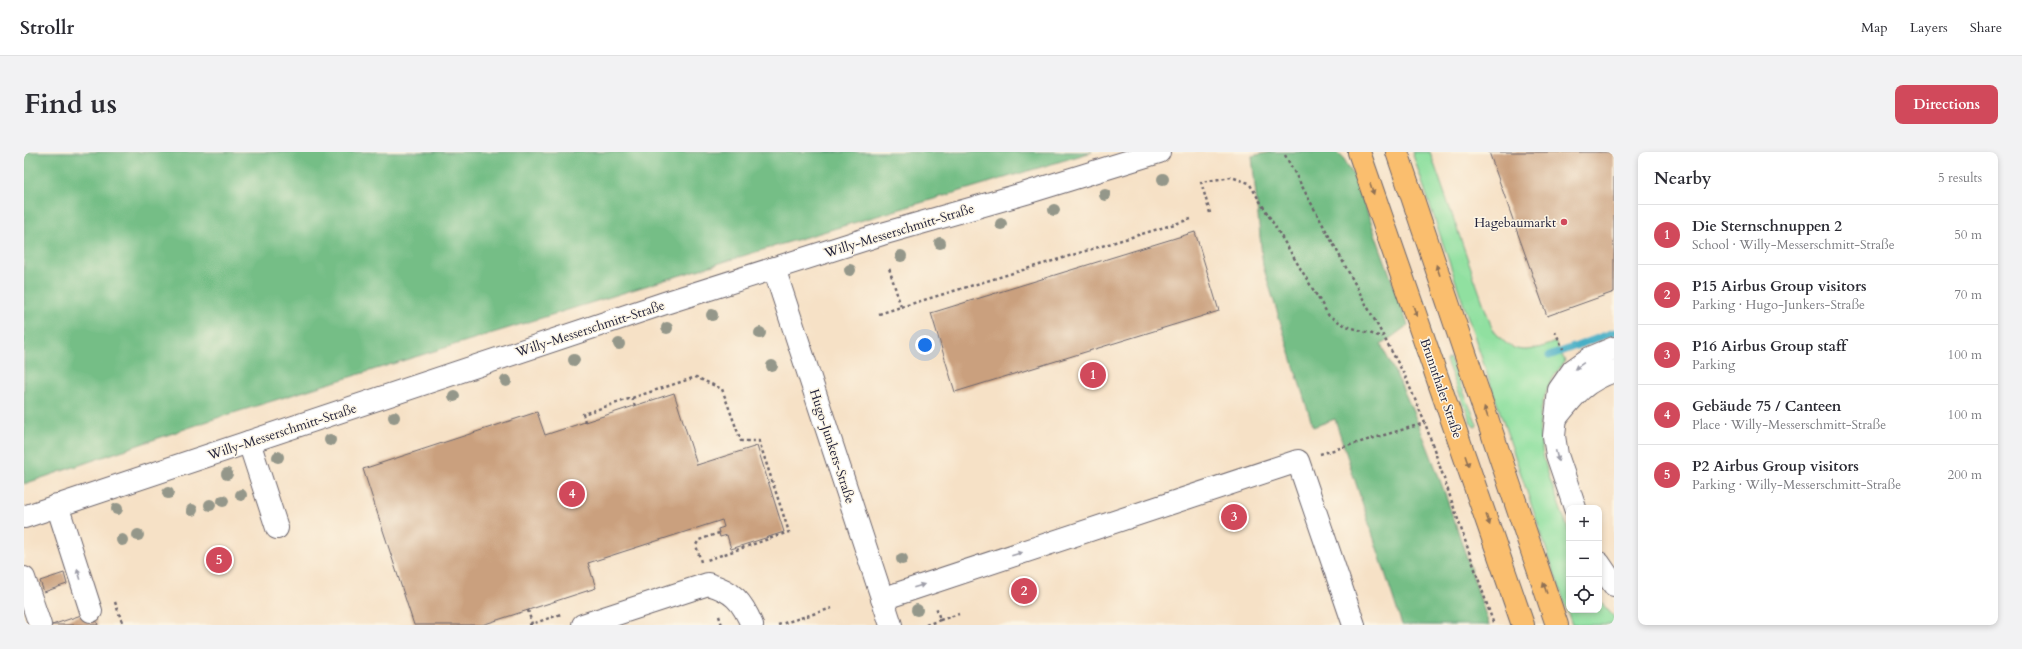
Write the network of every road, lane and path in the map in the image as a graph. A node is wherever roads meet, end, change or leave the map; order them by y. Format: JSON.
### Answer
{"nodes":[{"id":1,"x":1159,"y":152,"type":"edge"},
{"id":2,"x":1359,"y":152,"type":"edge"},
{"id":3,"x":1397,"y":152,"type":"edge"},
{"id":4,"x":1285,"y":154,"type":"dead end"},
{"id":5,"x":1210,"y":213,"type":"dead end"},
{"id":6,"x":1191,"y":219,"type":"dead end"},
{"id":7,"x":774,"y":268,"type":"junction"},
{"id":8,"x":889,"y":268,"type":"dead end"},
{"id":9,"x":901,"y":307,"type":"junction"},
{"id":10,"x":879,"y":314,"type":"dead end"},
{"id":11,"x":1555,"y":331,"type":"dead end"},
{"id":12,"x":1382,"y":337,"type":"junction"},
{"id":13,"x":1559,"y":341,"type":"dead end"},
{"id":14,"x":1614,"y":348,"type":"edge"},
{"id":15,"x":1614,"y":371,"type":"edge"},
{"id":16,"x":632,"y":398,"type":"junction"},
{"id":17,"x":635,"y":406,"type":"dead end"},
{"id":18,"x":1556,"y":418,"type":"junction"},
{"id":19,"x":585,"y":422,"type":"dead end"},
{"id":20,"x":1425,"y":423,"type":"junction"},
{"id":21,"x":249,"y":442,"type":"junction"},
{"id":22,"x":1298,"y":461,"type":"junction"},
{"id":23,"x":57,"y":505,"type":"junction"},
{"id":24,"x":1574,"y":505,"type":"edge"},
{"id":25,"x":24,"y":517,"type":"edge"},
{"id":26,"x":277,"y":528,"type":"dead end"},
{"id":27,"x":701,"y":562,"type":"dead end"},
{"id":28,"x":1602,"y":567,"type":"edge"},
{"id":29,"x":24,"y":578,"type":"edge"},
{"id":30,"x":1614,"y":584,"type":"edge"},
{"id":31,"x":882,"y":599,"type":"junction"},
{"id":32,"x":832,"y":608,"type":"dead end"},
{"id":33,"x":528,"y":610,"type":"dead end"},
{"id":34,"x":91,"y":611,"type":"dead end"},
{"id":35,"x":960,"y":614,"type":"dead end"},
{"id":36,"x":940,"y":620,"type":"dead end"},
{"id":37,"x":532,"y":624,"type":"edge"},
{"id":38,"x":40,"y":625,"type":"edge"},
{"id":39,"x":584,"y":625,"type":"edge"},
{"id":40,"x":752,"y":625,"type":"edge"},
{"id":41,"x":778,"y":625,"type":"edge"},
{"id":42,"x":891,"y":625,"type":"edge"},
{"id":43,"x":1354,"y":625,"type":"edge"},
{"id":44,"x":1494,"y":625,"type":"edge"},
{"id":45,"x":1523,"y":625,"type":"edge"},
{"id":46,"x":1558,"y":625,"type":"edge"}],
"edges":[{"from":1,"to":7,"type":"street","name":"Willy-Messerschmitt-Straße"},
{"from":2,"to":45,"type":"main road","name":"Brunnthaler Straße","one_way":true},
{"from":46,"to":3,"type":"main road","one_way":true},
{"from":4,"to":12,"type":"path"},
{"from":5,"to":12,"type":"path"},
{"from":6,"to":9,"type":"path"},
{"from":7,"to":21,"type":"street","name":"Willy-Messerschmitt-Straße"},
{"from":7,"to":31,"type":"street","name":"Hugo-Junkers-Straße"},
{"from":8,"to":9,"type":"path"},
{"from":9,"to":10,"type":"path"},
{"from":11,"to":13,"type":"path"},
{"from":12,"to":20,"type":"path"},
{"from":14,"to":18,"type":"street","one_way":true},
{"from":15,"to":18,"type":"street"},
{"from":16,"to":17,"type":"path"},
{"from":16,"to":19,"type":"path"},
{"from":16,"to":27,"type":"path"},
{"from":18,"to":24,"type":"street","one_way":true},
{"from":20,"to":22,"type":"path"},
{"from":20,"to":44,"type":"path"},
{"from":21,"to":23,"type":"street","name":"Willy-Messerschmitt-Straße"},
{"from":21,"to":26,"type":"street"},
{"from":31,"to":22,"type":"street","one_way":true},
{"from":22,"to":43,"type":"street"},
{"from":23,"to":25,"type":"street","name":"Willy-Messerschmitt-Straße"},
{"from":34,"to":23,"type":"street","one_way":true},
{"from":28,"to":30,"type":"street"},
{"from":29,"to":38,"type":"street"},
{"from":31,"to":42,"type":"street","name":"Hugo-Junkers-Straße"},
{"from":32,"to":41,"type":"path"},
{"from":33,"to":37,"type":"path"},
{"from":35,"to":36,"type":"path"},
{"from":39,"to":40,"type":"street"}]}
